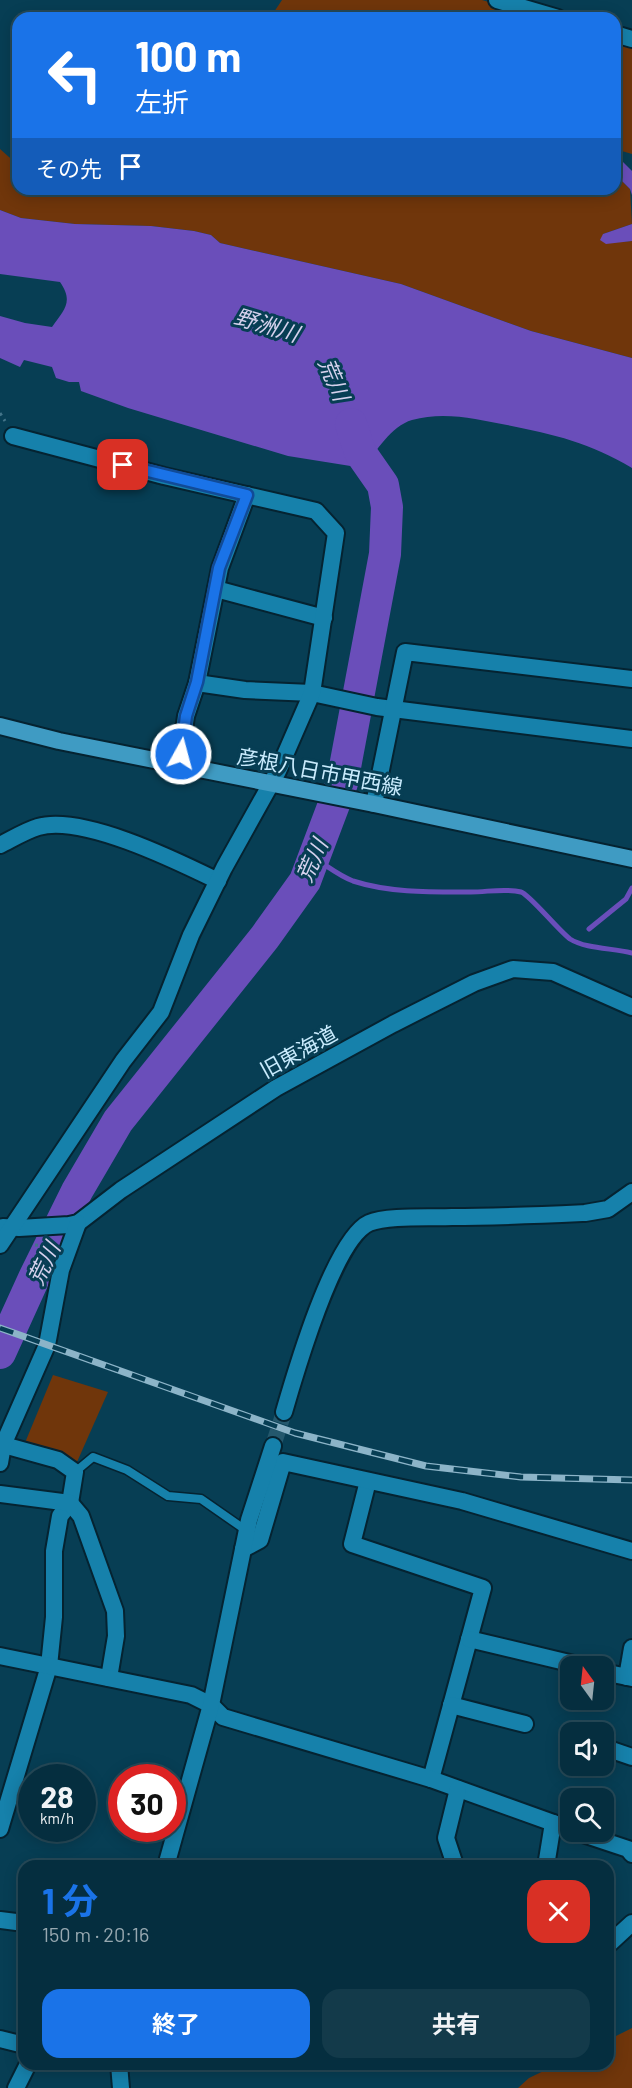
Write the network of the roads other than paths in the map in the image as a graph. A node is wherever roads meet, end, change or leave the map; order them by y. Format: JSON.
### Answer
{"nodes":[{"id":1,"x":497,"y":0,"type":"edge"},
{"id":2,"x":538,"y":12,"type":"edge"},
{"id":3,"x":13,"y":436,"type":"dead end"},
{"id":4,"x":247,"y":495,"type":"junction"},
{"id":5,"x":216,"y":589,"type":"junction"},
{"id":6,"x":324,"y":618,"type":"junction"},
{"id":7,"x":632,"y":679,"type":"edge"},
{"id":8,"x":197,"y":682,"type":"junction"},
{"id":9,"x":315,"y":694,"type":"junction"},
{"id":10,"x":395,"y":708,"type":"junction"},
{"id":11,"x":0,"y":726,"type":"edge"},
{"id":12,"x":632,"y":739,"type":"edge"},
{"id":13,"x":179,"y":766,"type":"junction"},
{"id":14,"x":271,"y":784,"type":"junction"},
{"id":15,"x":374,"y":804,"type":"junction"},
{"id":16,"x":0,"y":845,"type":"edge"},
{"id":17,"x":632,"y":859,"type":"edge"},
{"id":18,"x":218,"y":881,"type":"junction"},
{"id":19,"x":632,"y":1007,"type":"edge"},
{"id":20,"x":632,"y":1192,"type":"edge"},
{"id":21,"x":78,"y":1223,"type":"junction"},
{"id":22,"x":10,"y":1228,"type":"edge"},
{"id":23,"x":0,"y":1245,"type":"edge"},
{"id":24,"x":284,"y":1413,"type":"tunnel mouth"},
{"id":25,"x":2,"y":1445,"type":"edge"},
{"id":26,"x":273,"y":1446,"type":"tunnel mouth"},
{"id":27,"x":0,"y":1464,"type":"edge"},
{"id":28,"x":75,"y":1472,"type":"junction"},
{"id":29,"x":368,"y":1481,"type":"junction"},
{"id":30,"x":0,"y":1494,"type":"edge"},
{"id":31,"x":70,"y":1503,"type":"junction"},
{"id":32,"x":247,"y":1531,"type":"junction"},
{"id":33,"x":243,"y":1549,"type":"junction"},
{"id":34,"x":632,"y":1551,"type":"edge"},
{"id":35,"x":469,"y":1639,"type":"junction"},
{"id":36,"x":632,"y":1648,"type":"edge"},
{"id":37,"x":0,"y":1656,"type":"edge"},
{"id":38,"x":560,"y":1661,"type":"edge"},
{"id":39,"x":48,"y":1666,"type":"junction"},
{"id":40,"x":614,"y":1674,"type":"edge"},
{"id":41,"x":109,"y":1678,"type":"junction"},
{"id":42,"x":630,"y":1678,"type":"edge"},
{"id":43,"x":211,"y":1705,"type":"junction"},
{"id":44,"x":451,"y":1705,"type":"junction"},
{"id":45,"x":525,"y":1724,"type":"dead end"},
{"id":46,"x":614,"y":1751,"type":"edge"},
{"id":47,"x":632,"y":1757,"type":"edge"},
{"id":48,"x":430,"y":1779,"type":"junction"},
{"id":49,"x":458,"y":1789,"type":"junction"},
{"id":50,"x":553,"y":1823,"type":"junction"},
{"id":51,"x":560,"y":1825,"type":"edge"},
{"id":52,"x":0,"y":1829,"type":"edge"},
{"id":53,"x":613,"y":1842,"type":"edge"},
{"id":54,"x":631,"y":1847,"type":"edge"},
{"id":55,"x":168,"y":1860,"type":"edge"},
{"id":56,"x":453,"y":1860,"type":"edge"},
{"id":57,"x":547,"y":1860,"type":"edge"},
{"id":58,"x":0,"y":1920,"type":"edge"},
{"id":59,"x":18,"y":1922,"type":"edge"},
{"id":60,"x":632,"y":1923,"type":"edge"},
{"id":61,"x":614,"y":1940,"type":"edge"},
{"id":62,"x":0,"y":2039,"type":"edge"},
{"id":63,"x":18,"y":2044,"type":"edge"},
{"id":64,"x":25,"y":2070,"type":"edge"},
{"id":65,"x":120,"y":2070,"type":"edge"},
{"id":66,"x":16,"y":2088,"type":"edge"},
{"id":67,"x":121,"y":2088,"type":"edge"}],
"edges":[{"from":1,"to":2,"type":"street"},
{"from":3,"to":4,"type":"street"},
{"from":4,"to":5,"type":"street"},
{"from":4,"to":6,"type":"street"},
{"from":5,"to":6,"type":"street"},
{"from":5,"to":8,"type":"street"},
{"from":6,"to":9,"type":"street"},
{"from":7,"to":10,"type":"street"},
{"from":8,"to":9,"type":"street"},
{"from":8,"to":13,"type":"street"},
{"from":9,"to":10,"type":"street"},
{"from":9,"to":14,"type":"street"},
{"from":10,"to":12,"type":"street"},
{"from":10,"to":15,"type":"street"},
{"from":11,"to":13,"type":"main road","name":"彦根八日市甲西線"},
{"from":13,"to":14,"type":"main road","name":"彦根八日市甲西線"},
{"from":14,"to":15,"type":"main road","name":"彦根八日市甲西線"},
{"from":14,"to":18,"type":"street"},
{"from":15,"to":17,"type":"main road","name":"彦根八日市甲西線"},
{"from":16,"to":18,"type":"street"},
{"from":18,"to":22,"type":"street"},
{"from":19,"to":21,"type":"street","name":"旧東海道"},
{"from":20,"to":24,"type":"street"},
{"from":21,"to":22,"type":"street"},
{"from":21,"to":25,"type":"street"},
{"from":22,"to":23,"type":"street"},
{"from":25,"to":27,"type":"street"},
{"from":25,"to":28,"type":"street"},
{"from":26,"to":32,"type":"street"},
{"from":28,"to":31,"type":"street"},
{"from":28,"to":32,"type":"lane"},
{"from":29,"to":33,"type":"street"},
{"from":29,"to":34,"type":"street"},
{"from":29,"to":35,"type":"street"},
{"from":30,"to":31,"type":"street"},
{"from":31,"to":39,"type":"street"},
{"from":31,"to":41,"type":"street"},
{"from":32,"to":33,"type":"street"},
{"from":33,"to":43,"type":"street"},
{"from":35,"to":38,"type":"street"},
{"from":35,"to":44,"type":"street"},
{"from":36,"to":42,"type":"street"},
{"from":37,"to":39,"type":"street"},
{"from":39,"to":41,"type":"street"},
{"from":39,"to":52,"type":"street"},
{"from":40,"to":42,"type":"street"},
{"from":41,"to":43,"type":"street"},
{"from":43,"to":48,"type":"street"},
{"from":43,"to":55,"type":"street"},
{"from":44,"to":45,"type":"street"},
{"from":44,"to":48,"type":"street"},
{"from":46,"to":47,"type":"street"},
{"from":48,"to":49,"type":"street"},
{"from":49,"to":50,"type":"street"},
{"from":49,"to":56,"type":"street"},
{"from":50,"to":51,"type":"street"},
{"from":50,"to":57,"type":"street"},
{"from":53,"to":54,"type":"street"},
{"from":58,"to":59,"type":"street"},
{"from":60,"to":61,"type":"street"},
{"from":62,"to":63,"type":"street"},
{"from":64,"to":66,"type":"street"},
{"from":65,"to":67,"type":"street"}]}
